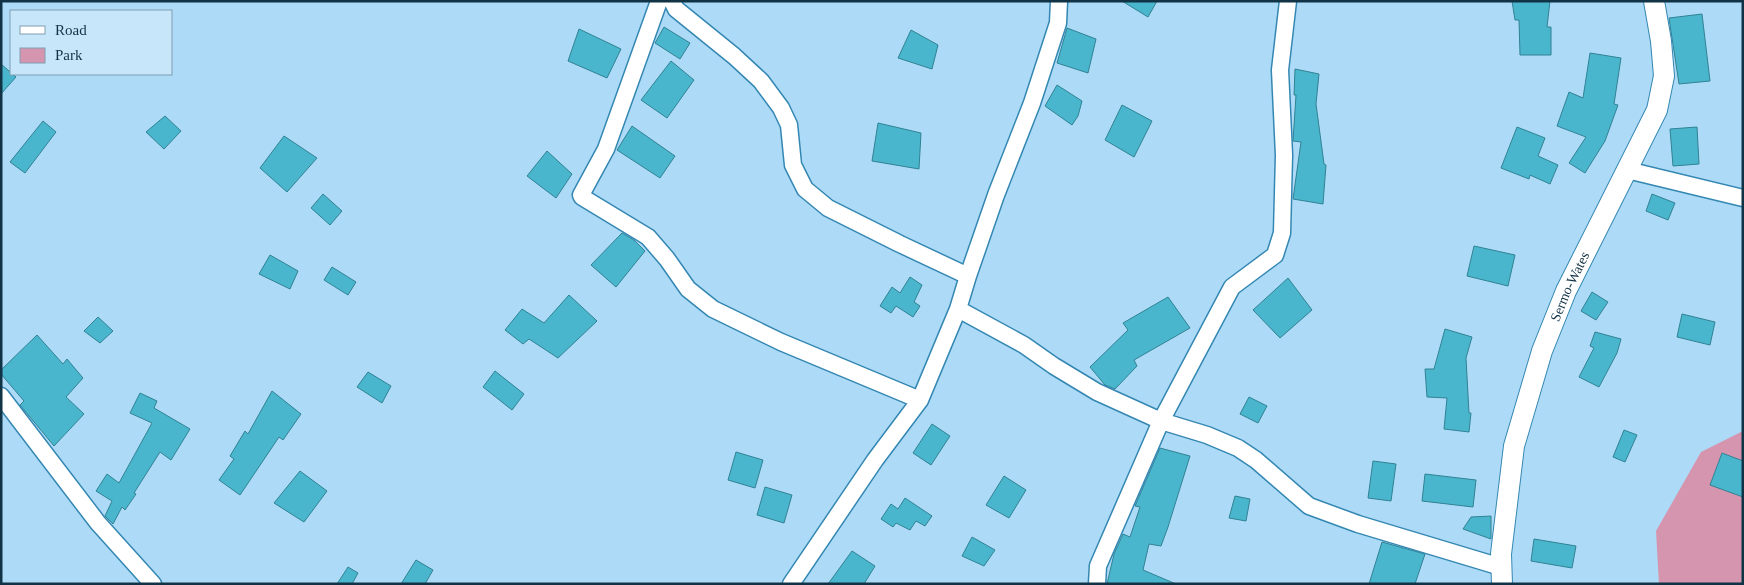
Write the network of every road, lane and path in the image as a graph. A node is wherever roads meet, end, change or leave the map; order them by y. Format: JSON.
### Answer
{"nodes":[{"id":1,"x":659,"y":1,"type":"edge"},
{"id":2,"x":672,"y":1,"type":"edge"},
{"id":3,"x":1059,"y":1,"type":"edge"},
{"id":4,"x":1288,"y":1,"type":"edge"},
{"id":5,"x":1654,"y":1,"type":"edge"},
{"id":6,"x":1627,"y":170,"type":"junction"},
{"id":7,"x":1743,"y":198,"type":"edge"},
{"id":8,"x":968,"y":276,"type":"junction"},
{"id":9,"x":958,"y":309,"type":"junction"},
{"id":10,"x":1,"y":396,"type":"edge"},
{"id":11,"x":920,"y":400,"type":"junction"},
{"id":12,"x":1161,"y":421,"type":"junction"},
{"id":13,"x":1502,"y":576,"type":"edge"},
{"id":14,"x":153,"y":584,"type":"edge"},
{"id":15,"x":791,"y":584,"type":"edge"},
{"id":16,"x":1097,"y":584,"type":"edge"}],
"edges":[{"from":1,"to":11,"type":"street"},
{"from":2,"to":8,"type":"street"},
{"from":3,"to":8,"type":"street"},
{"from":4,"to":12,"type":"street"},
{"from":5,"to":6,"type":"main road","name":"Sermo-Wates"},
{"from":6,"to":7,"type":"street"},
{"from":6,"to":13,"type":"main road","name":"Sermo-Wates"},
{"from":8,"to":9,"type":"street"},
{"from":9,"to":11,"type":"street"},
{"from":9,"to":12,"type":"street"},
{"from":10,"to":14,"type":"street"},
{"from":11,"to":15,"type":"street"},
{"from":12,"to":13,"type":"street"},
{"from":12,"to":16,"type":"street"}]}
